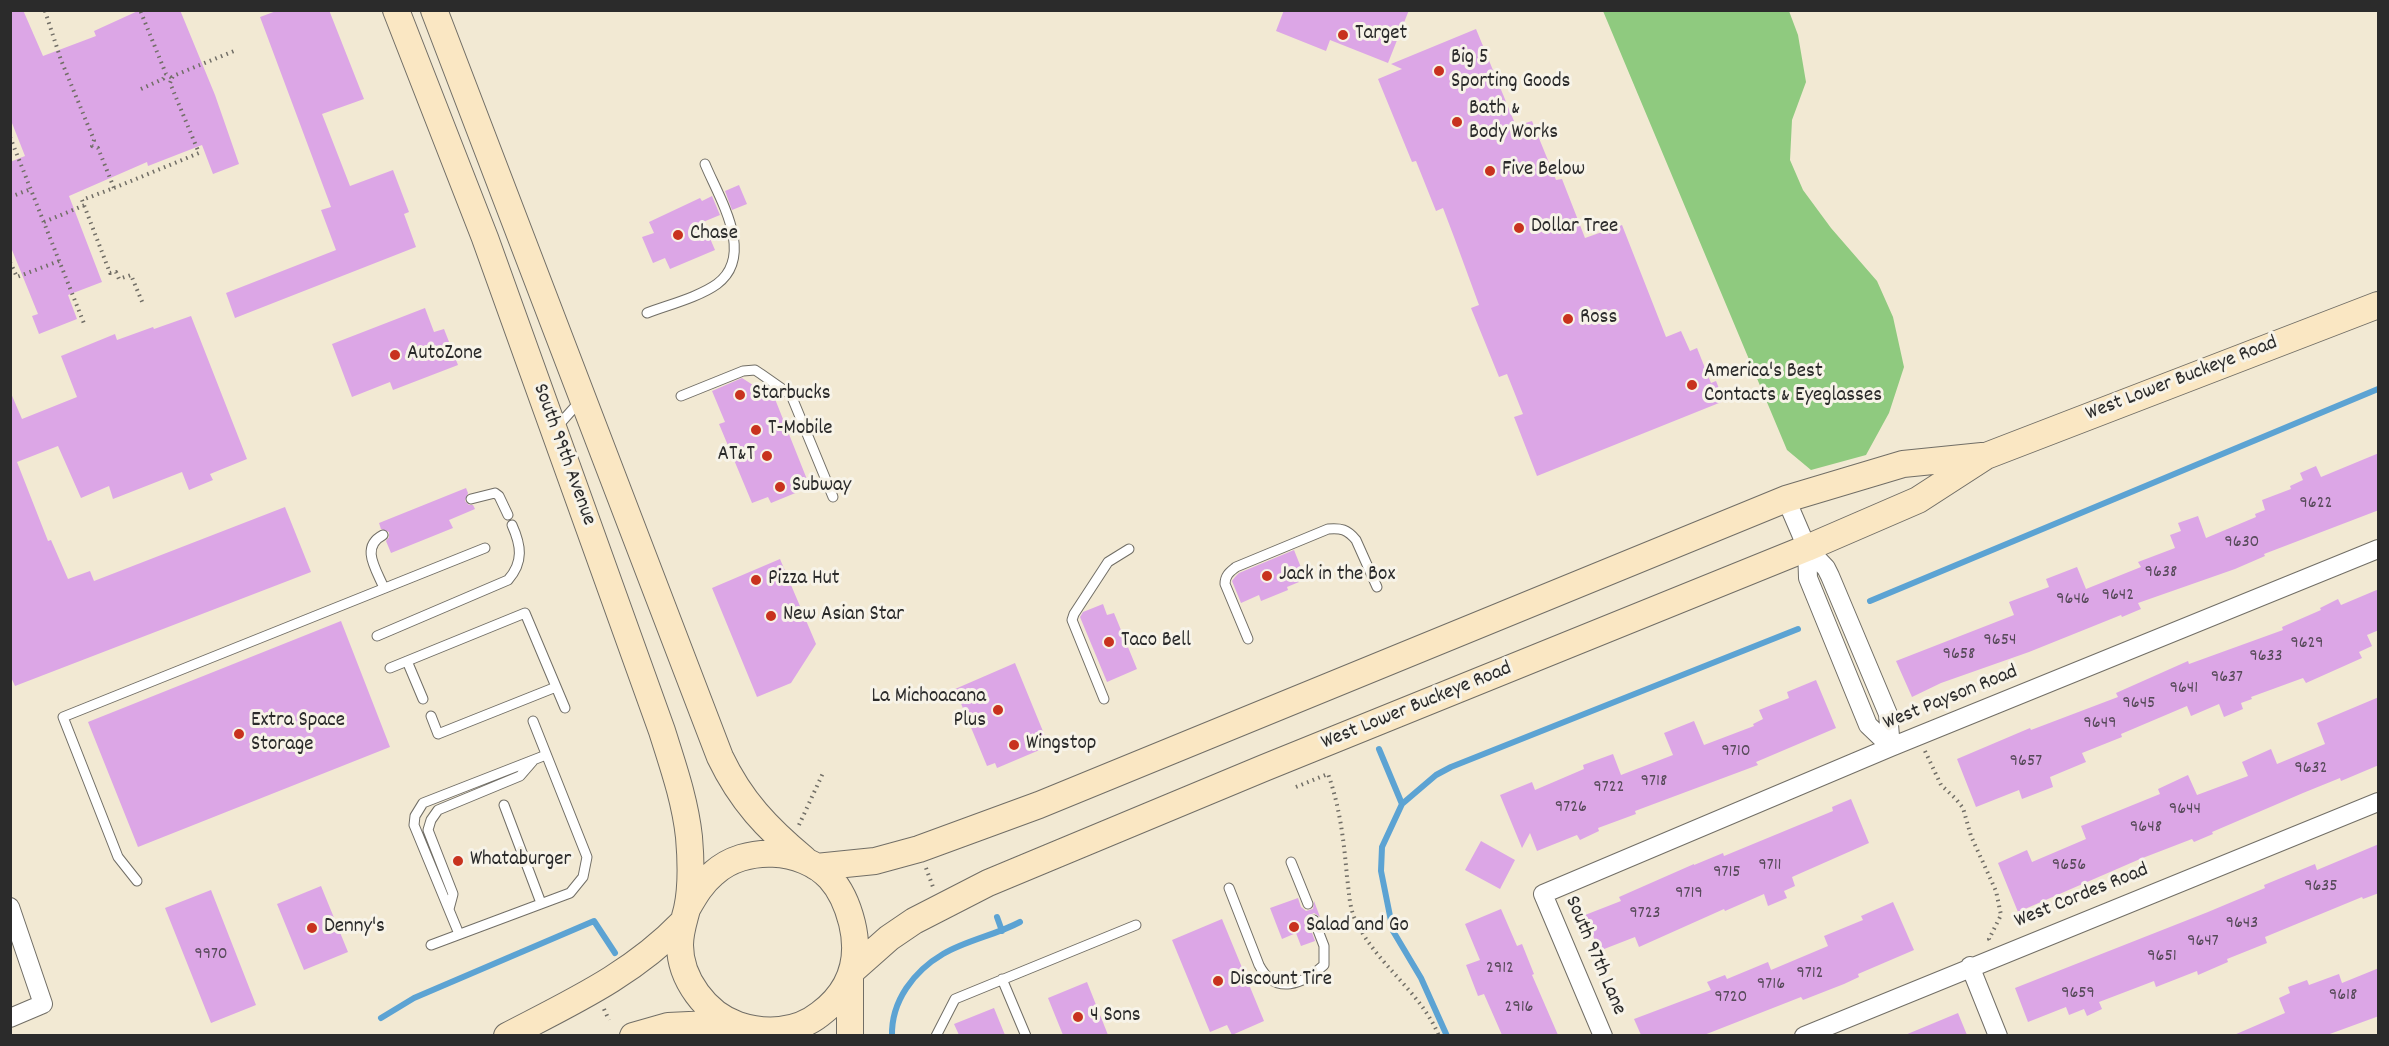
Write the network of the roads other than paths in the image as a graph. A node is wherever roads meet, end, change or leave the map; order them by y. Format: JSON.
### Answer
{"nodes":[{"id":1,"x":396,"y":10,"type":"edge"},
{"id":2,"x":434,"y":10,"type":"edge"},
{"id":3,"x":472,"y":108,"type":"junction"},
{"id":4,"x":438,"y":119,"type":"junction"},
{"id":5,"x":705,"y":164,"type":"dead end"},
{"id":6,"x":2379,"y":306,"type":"edge"},
{"id":7,"x":647,"y":313,"type":"dead end"},
{"id":8,"x":681,"y":396,"type":"dead end"},
{"id":9,"x":582,"y":398,"type":"junction"},
{"id":10,"x":554,"y":431,"type":"junction"},
{"id":11,"x":1986,"y":456,"type":"junction"},
{"id":12,"x":833,"y":497,"type":"dead end"},
{"id":13,"x":471,"y":499,"type":"dead end"},
{"id":14,"x":1786,"y":499,"type":"junction"},
{"id":15,"x":508,"y":515,"type":"dead end"},
{"id":16,"x":512,"y":525,"type":"dead end"},
{"id":17,"x":383,"y":535,"type":"dead end"},
{"id":18,"x":485,"y":548,"type":"dead end"},
{"id":19,"x":1807,"y":548,"type":"junction"},
{"id":20,"x":1129,"y":549,"type":"dead end"},
{"id":21,"x":2379,"y":549,"type":"edge"},
{"id":22,"x":1377,"y":587,"type":"dead end"},
{"id":23,"x":384,"y":588,"type":"junction"},
{"id":24,"x":377,"y":636,"type":"dead end"},
{"id":25,"x":1248,"y":639,"type":"dead end"},
{"id":26,"x":407,"y":661,"type":"junction"},
{"id":27,"x":390,"y":668,"type":"dead end"},
{"id":28,"x":556,"y":687,"type":"junction"},
{"id":29,"x":423,"y":699,"type":"dead end"},
{"id":30,"x":1104,"y":699,"type":"dead end"},
{"id":31,"x":565,"y":708,"type":"dead end"},
{"id":32,"x":431,"y":716,"type":"dead end"},
{"id":33,"x":533,"y":722,"type":"dead end"},
{"id":34,"x":1892,"y":747,"type":"junction"},
{"id":35,"x":546,"y":755,"type":"junction"},
{"id":36,"x":535,"y":759,"type":"junction"},
{"id":37,"x":2379,"y":802,"type":"edge"},
{"id":38,"x":504,"y":806,"type":"dead end"},
{"id":39,"x":1291,"y":862,"type":"dead end"},
{"id":40,"x":811,"y":864,"type":"junction"},
{"id":41,"x":137,"y":881,"type":"dead end"},
{"id":42,"x":1229,"y":888,"type":"dead end"},
{"id":43,"x":1543,"y":894,"type":"joint"},
{"id":44,"x":541,"y":903,"type":"junction"},
{"id":45,"x":1308,"y":904,"type":"dead end"},
{"id":46,"x":10,"y":907,"type":"edge"},
{"id":47,"x":448,"y":909,"type":"junction"},
{"id":48,"x":685,"y":915,"type":"junction"},
{"id":49,"x":1314,"y":920,"type":"dead end"},
{"id":50,"x":1136,"y":925,"type":"dead end"},
{"id":51,"x":459,"y":934,"type":"junction"},
{"id":52,"x":431,"y":945,"type":"dead end"},
{"id":53,"x":1970,"y":966,"type":"junction"},
{"id":54,"x":852,"y":974,"type":"junction"},
{"id":55,"x":1002,"y":979,"type":"junction"},
{"id":56,"x":10,"y":1018,"type":"edge"},
{"id":57,"x":746,"y":1029,"type":"edge"},
{"id":58,"x":507,"y":1035,"type":"edge"},
{"id":59,"x":633,"y":1035,"type":"edge"},
{"id":60,"x":850,"y":1035,"type":"edge"},
{"id":61,"x":936,"y":1035,"type":"edge"},
{"id":62,"x":1026,"y":1035,"type":"edge"},
{"id":63,"x":1603,"y":1035,"type":"edge"},
{"id":64,"x":1804,"y":1035,"type":"edge"},
{"id":65,"x":1998,"y":1035,"type":"edge"}],
"edges":[{"from":1,"to":4,"type":"main road","name":"South 99th Avenue"},
{"from":2,"to":3,"type":"main road","name":"South 99th Avenue"},
{"from":3,"to":4,"type":"main road"},
{"from":3,"to":9,"type":"main road","name":"South 99th Avenue"},
{"from":4,"to":10,"type":"main road","name":"South 99th Avenue"},
{"from":5,"to":7,"type":"lane"},
{"from":6,"to":11,"type":"main road","name":"West Lower Buckeye Road"},
{"from":8,"to":12,"type":"lane"},
{"from":9,"to":10,"type":"lane"},
{"from":9,"to":40,"type":"main road","name":"South 99th Avenue"},
{"from":10,"to":48,"type":"main road","name":"South 99th Avenue"},
{"from":11,"to":14,"type":"main road","name":"West Lower Buckeye Road"},
{"from":11,"to":19,"type":"main road","name":"West Lower Buckeye Road"},
{"from":13,"to":15,"type":"lane"},
{"from":14,"to":19,"type":"street"},
{"from":14,"to":40,"type":"main road","name":"West Lower Buckeye Road"},
{"from":16,"to":24,"type":"lane"},
{"from":17,"to":23,"type":"lane"},
{"from":18,"to":23,"type":"lane"},
{"from":19,"to":34,"type":"street"},
{"from":19,"to":54,"type":"main road","name":"West Lower Buckeye Road"},
{"from":20,"to":30,"type":"lane"},
{"from":21,"to":34,"type":"street","name":"West Payson Road"},
{"from":22,"to":25,"type":"lane"},
{"from":23,"to":41,"type":"lane"},
{"from":26,"to":27,"type":"lane"},
{"from":26,"to":28,"type":"lane"},
{"from":26,"to":29,"type":"lane"},
{"from":28,"to":31,"type":"lane"},
{"from":28,"to":32,"type":"lane"},
{"from":33,"to":35,"type":"lane"},
{"from":34,"to":43,"type":"street","name":"West Payson Road"},
{"from":35,"to":36,"type":"lane"},
{"from":35,"to":44,"type":"lane"},
{"from":36,"to":47,"type":"lane"},
{"from":36,"to":47,"type":"lane"},
{"from":37,"to":53,"type":"street","name":"West Cordes Road"},
{"from":38,"to":44,"type":"lane"},
{"from":39,"to":45,"type":"lane"},
{"from":40,"to":48,"type":"main road"},
{"from":40,"to":54,"type":"main road"},
{"from":42,"to":49,"type":"lane"},
{"from":43,"to":63,"type":"street","name":"South 97th Lane"},
{"from":44,"to":51,"type":"lane"},
{"from":46,"to":56,"type":"street"},
{"from":47,"to":51,"type":"lane"},
{"from":48,"to":57,"type":"main road"},
{"from":48,"to":58,"type":"main road"},
{"from":50,"to":55,"type":"lane"},
{"from":51,"to":52,"type":"lane"},
{"from":53,"to":64,"type":"street","name":"West Cordes Road"},
{"from":53,"to":65,"type":"street"},
{"from":54,"to":57,"type":"main road"},
{"from":54,"to":60,"type":"main road"},
{"from":55,"to":61,"type":"lane"},
{"from":55,"to":62,"type":"lane"},
{"from":57,"to":59,"type":"main road"}]}
